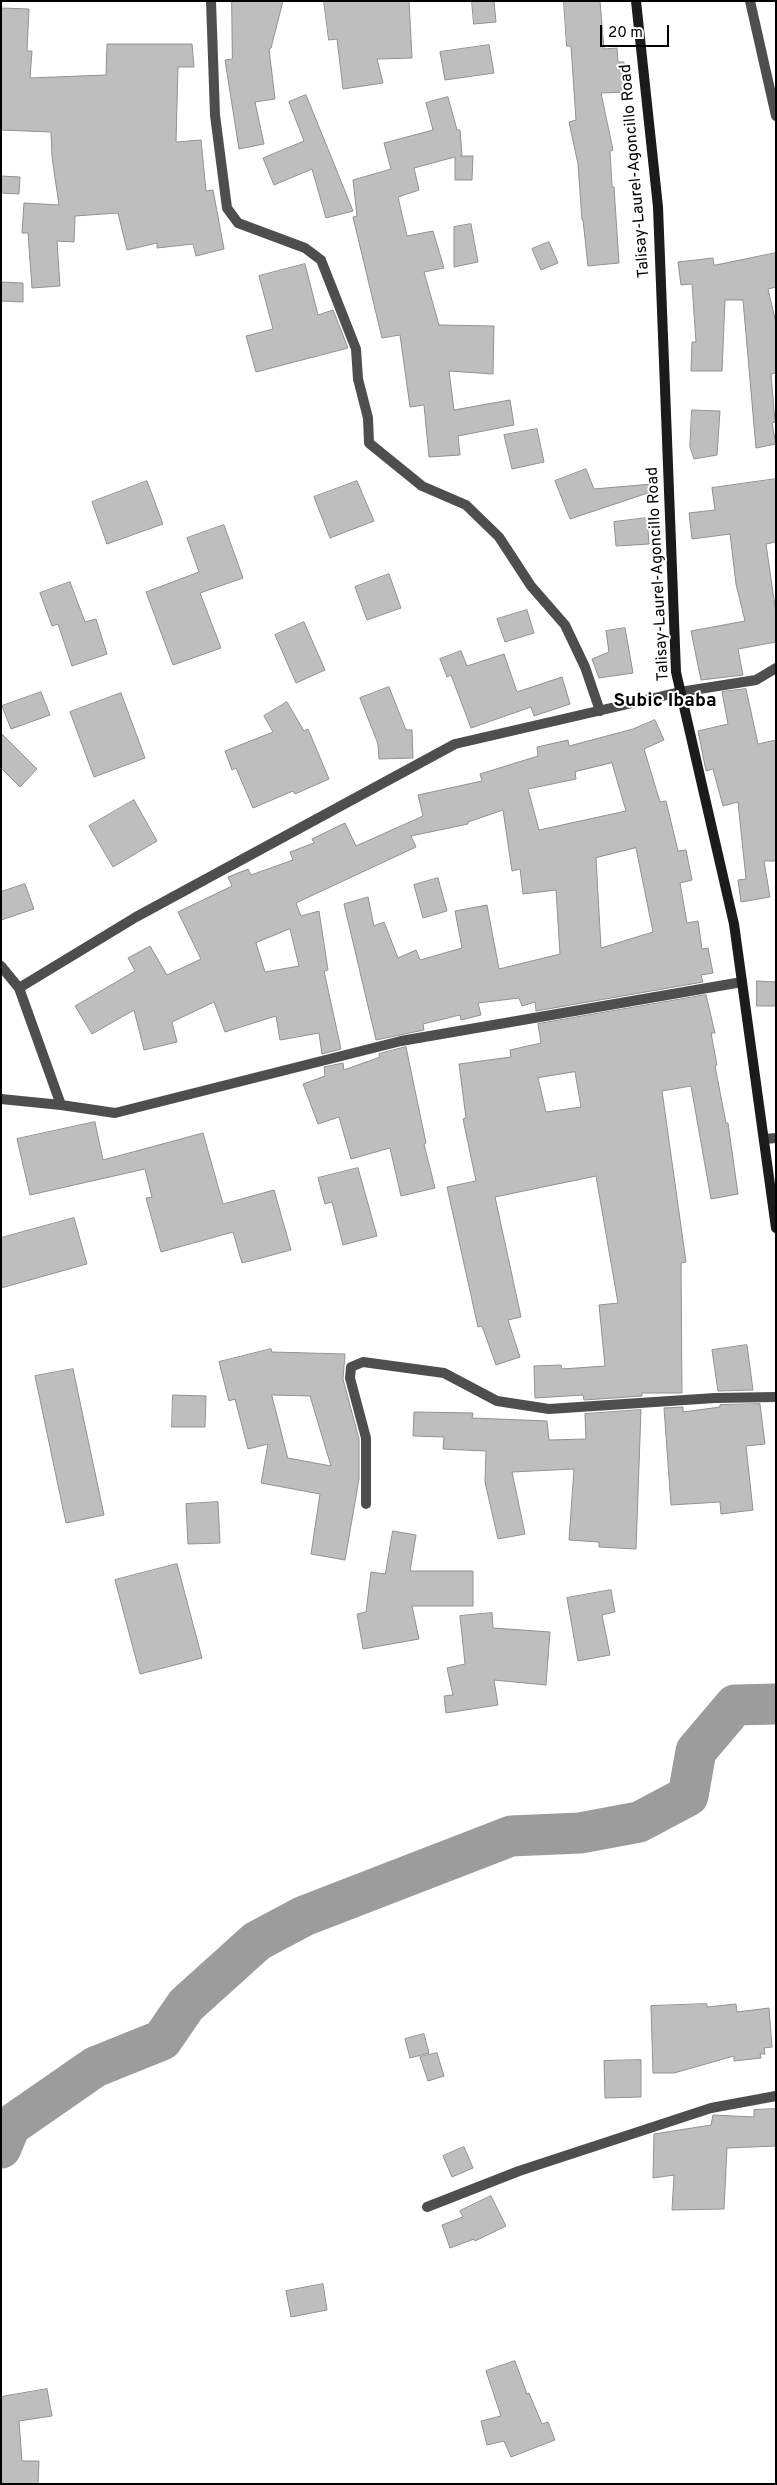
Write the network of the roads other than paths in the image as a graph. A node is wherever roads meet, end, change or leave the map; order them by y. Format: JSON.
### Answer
{"nodes":[{"id":1,"x":211,"y":1,"type":"edge"},
{"id":2,"x":636,"y":1,"type":"edge"},
{"id":3,"x":750,"y":1,"type":"edge"},
{"id":4,"x":776,"y":116,"type":"edge"},
{"id":5,"x":776,"y":668,"type":"edge"},
{"id":6,"x":680,"y":692,"type":"junction"},
{"id":7,"x":600,"y":711,"type":"junction"},
{"id":8,"x":1,"y":966,"type":"edge"},
{"id":9,"x":742,"y":982,"type":"junction"},
{"id":10,"x":19,"y":988,"type":"junction"},
{"id":11,"x":1,"y":1099,"type":"edge"},
{"id":12,"x":61,"y":1105,"type":"junction"},
{"id":13,"x":776,"y":1138,"type":"edge"},
{"id":14,"x":764,"y":1140,"type":"junction"},
{"id":15,"x":776,"y":1228,"type":"edge"},
{"id":16,"x":776,"y":1397,"type":"edge"},
{"id":17,"x":366,"y":1504,"type":"dead end"},
{"id":18,"x":776,"y":2096,"type":"edge"},
{"id":19,"x":426,"y":2207,"type":"dead end"}],
"edges":[{"from":1,"to":7,"type":"street"},
{"from":2,"to":6,"type":"main road","name":"Talisay-Laurel-Agoncillo Road"},
{"from":3,"to":4,"type":"street"},
{"from":5,"to":6,"type":"street"},
{"from":6,"to":7,"type":"street"},
{"from":6,"to":9,"type":"main road","name":"Talisay-Laurel-Agoncillo Road"},
{"from":7,"to":10,"type":"street"},
{"from":8,"to":10,"type":"street"},
{"from":9,"to":12,"type":"street"},
{"from":9,"to":14,"type":"main road","name":"Talisay-Laurel-Agoncillo Road"},
{"from":10,"to":12,"type":"street"},
{"from":11,"to":12,"type":"street"},
{"from":13,"to":14,"type":"street"},
{"from":14,"to":15,"type":"main road","name":"Talisay-Laurel-Agoncillo Road"},
{"from":16,"to":17,"type":"street"},
{"from":18,"to":19,"type":"street"}]}
